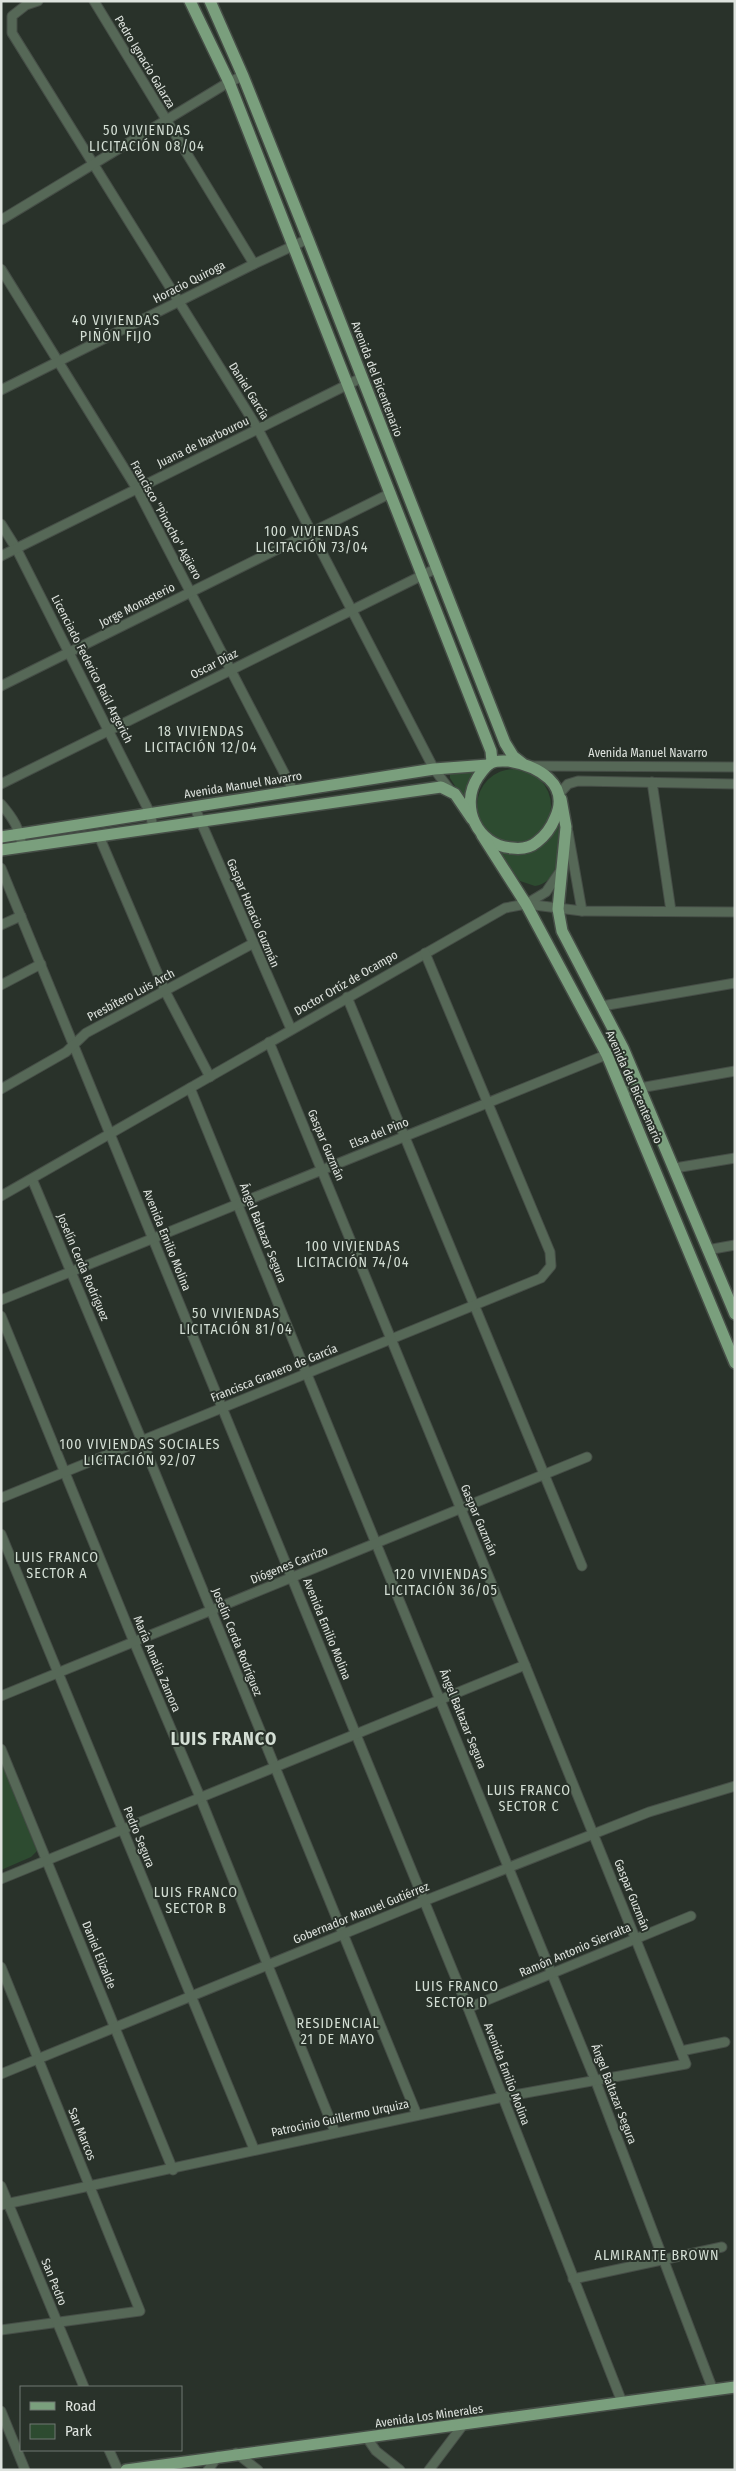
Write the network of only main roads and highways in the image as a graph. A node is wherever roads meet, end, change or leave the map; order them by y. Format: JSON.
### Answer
{"nodes":[{"id":1,"x":190,"y":1,"type":"edge"},
{"id":2,"x":210,"y":1,"type":"edge"},
{"id":3,"x":490,"y":764,"type":"junction"},
{"id":4,"x":527,"y":765,"type":"junction"},
{"id":5,"x":560,"y":797,"type":"junction"},
{"id":6,"x":472,"y":819,"type":"junction"},
{"id":7,"x":482,"y":836,"type":"junction"},
{"id":8,"x":1,"y":837,"type":"edge"},
{"id":9,"x":1,"y":850,"type":"edge"},
{"id":10,"x":735,"y":1314,"type":"edge"},
{"id":11,"x":735,"y":1363,"type":"edge"},
{"id":12,"x":735,"y":2387,"type":"edge"},
{"id":13,"x":126,"y":2470,"type":"edge"}],
"edges":[{"from":1,"to":3,"type":"main road"},
{"from":2,"to":4,"type":"main road","name":"Avenida del Bicentenario"},
{"from":3,"to":4,"type":"main road"},
{"from":3,"to":6,"type":"main road"},
{"from":3,"to":8,"type":"main road","name":"Avenida Manuel Navarro"},
{"from":4,"to":5,"type":"main road"},
{"from":5,"to":7,"type":"main road"},
{"from":5,"to":10,"type":"main road","name":"Avenida del Bicentenario"},
{"from":6,"to":7,"type":"main road"},
{"from":6,"to":9,"type":"main road"},
{"from":7,"to":11,"type":"main road","name":"Avenida del Bicentenario"},
{"from":12,"to":13,"type":"main road","name":"Avenida Los Minerales"}]}
